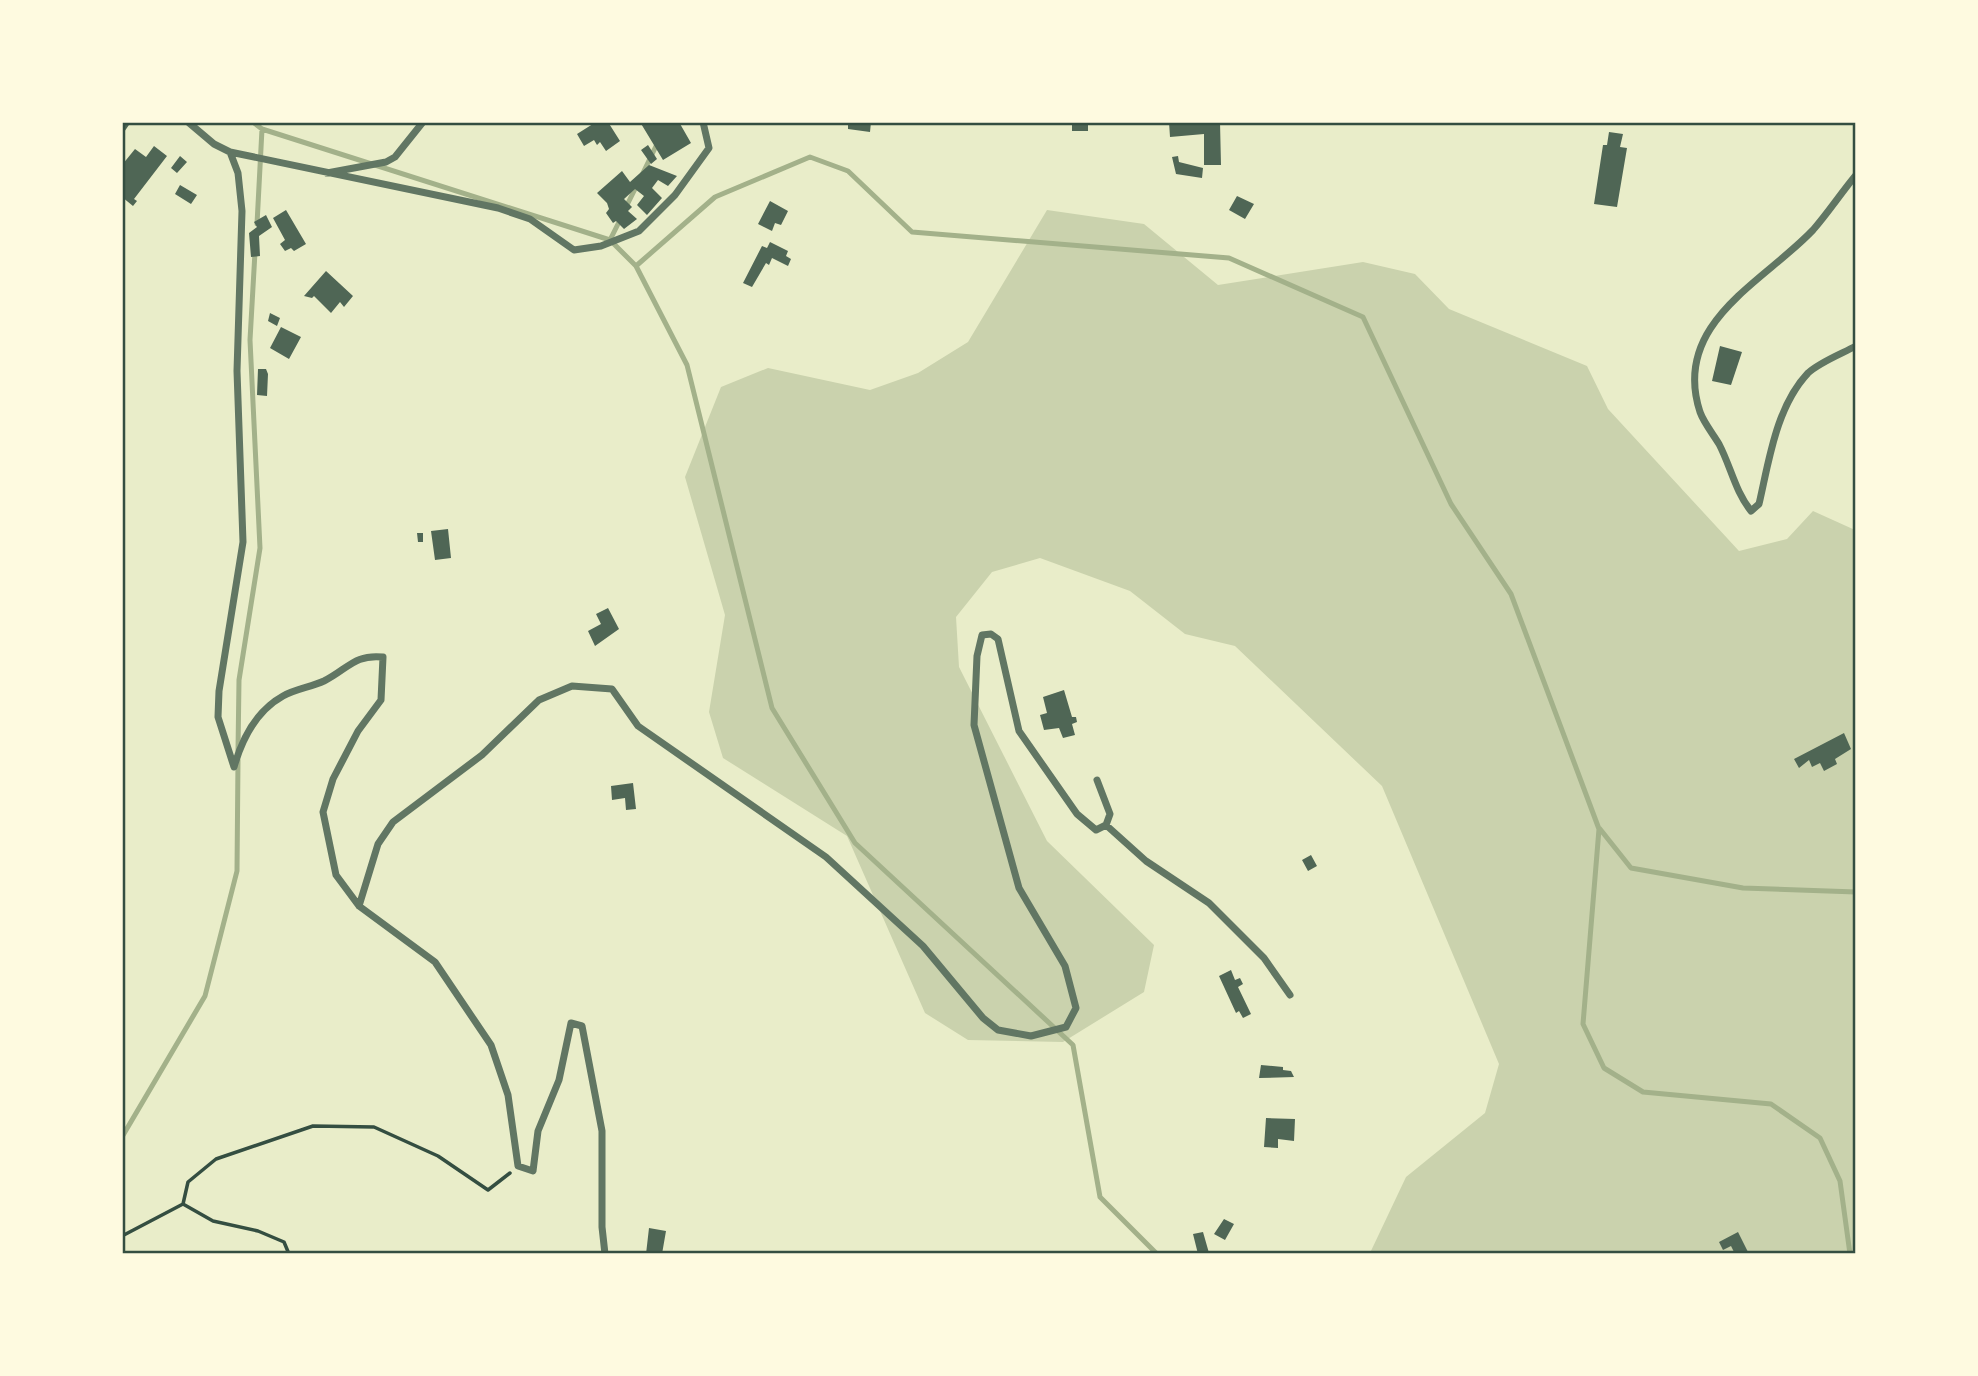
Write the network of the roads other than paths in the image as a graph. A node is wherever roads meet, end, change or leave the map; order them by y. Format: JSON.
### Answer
{"nodes":[{"id":1,"x":188,"y":122,"type":"edge"},
{"id":2,"x":422,"y":122,"type":"edge"},
{"id":3,"x":703,"y":122,"type":"edge"},
{"id":4,"x":230,"y":152,"type":"junction"},
{"id":5,"x":325,"y":173,"type":"junction"},
{"id":6,"x":1856,"y":175,"type":"edge"},
{"id":7,"x":1856,"y":346,"type":"edge"},
{"id":8,"x":1097,"y":780,"type":"dead end"},
{"id":9,"x":1105,"y":825,"type":"junction"},
{"id":10,"x":359,"y":906,"type":"junction"},
{"id":11,"x":1290,"y":995,"type":"dead end"},
{"id":12,"x":605,"y":1254,"type":"edge"}],
"edges":[{"from":1,"to":4,"type":"street"},
{"from":2,"to":5,"type":"street"},
{"from":3,"to":5,"type":"street"},
{"from":4,"to":5,"type":"street"},
{"from":4,"to":10,"type":"street"},
{"from":6,"to":7,"type":"street"},
{"from":8,"to":9,"type":"street"},
{"from":9,"to":10,"type":"street"},
{"from":9,"to":11,"type":"street"},
{"from":10,"to":12,"type":"street"}]}
